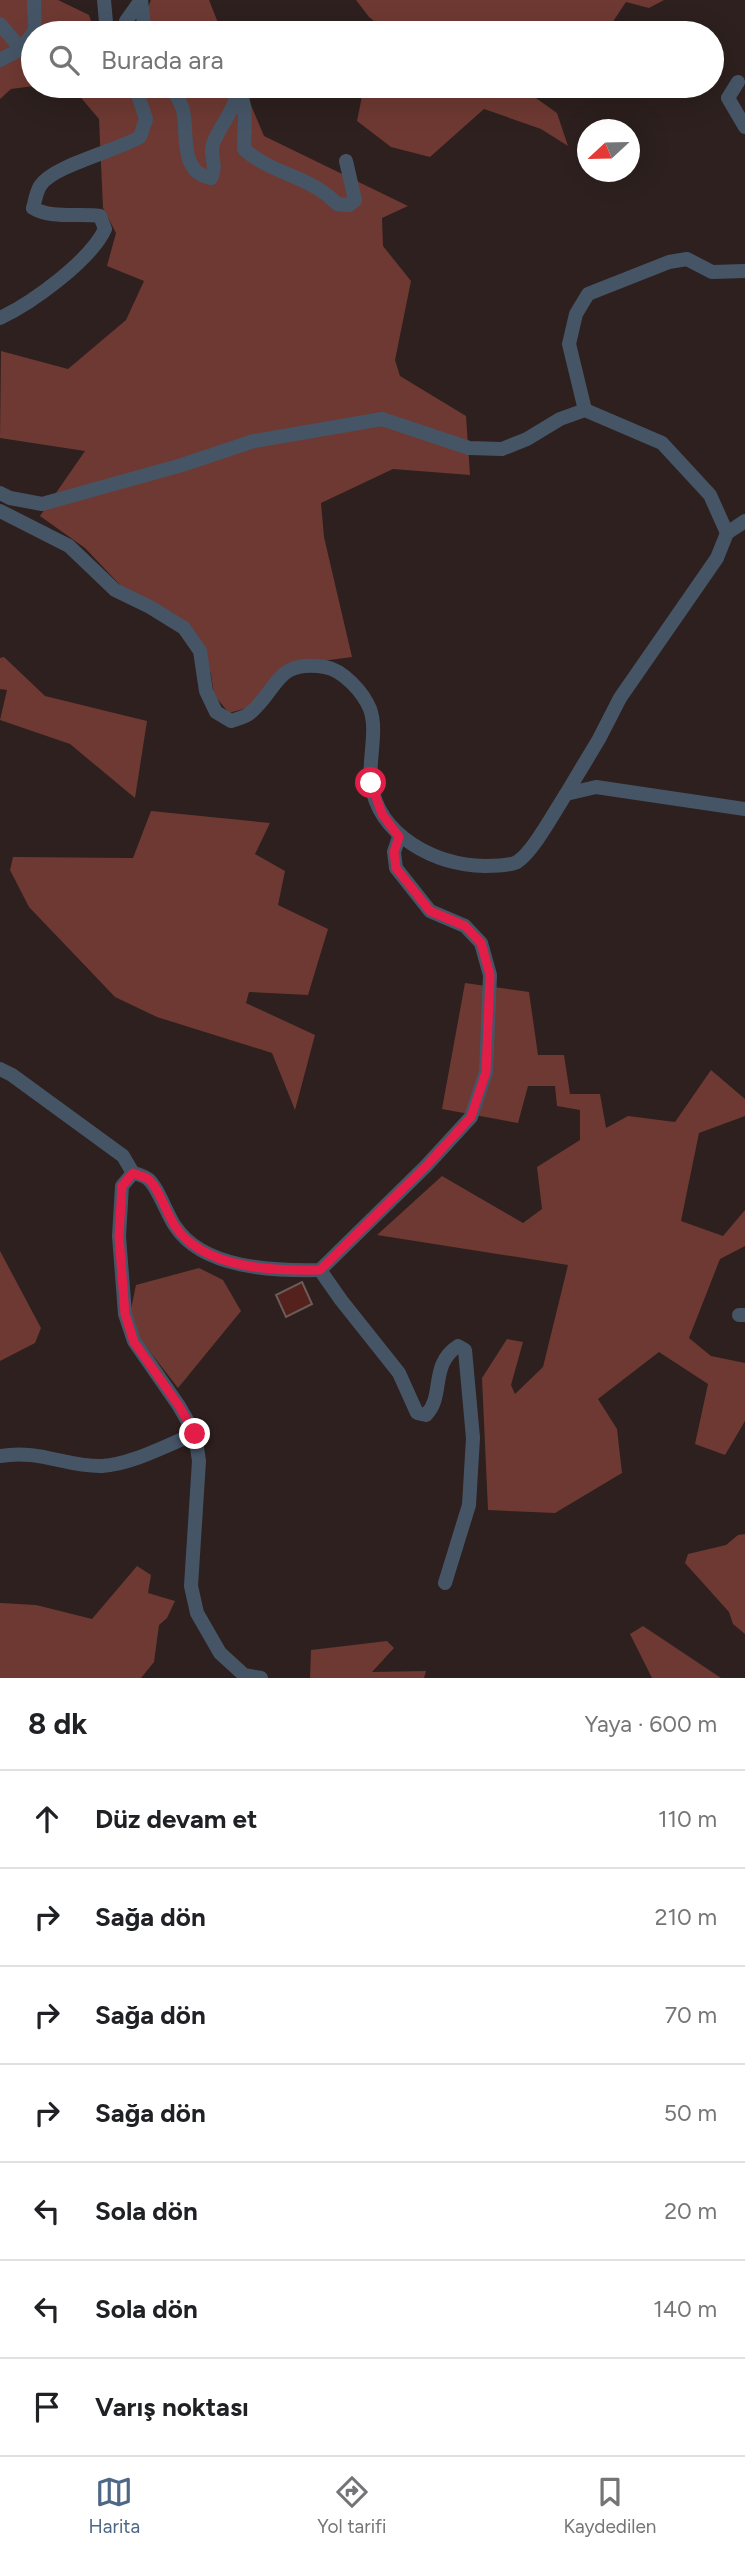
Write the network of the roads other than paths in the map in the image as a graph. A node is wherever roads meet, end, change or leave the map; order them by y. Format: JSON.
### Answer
{"nodes":[{"id":1,"x":34,"y":0,"type":"edge"},
{"id":2,"x":104,"y":0,"type":"edge"},
{"id":3,"x":141,"y":0,"type":"edge"},
{"id":4,"x":35,"y":21,"type":"edge"},
{"id":5,"x":106,"y":21,"type":"edge"},
{"id":6,"x":126,"y":21,"type":"edge"},
{"id":7,"x":144,"y":21,"type":"edge"},
{"id":8,"x":0,"y":24,"type":"edge"},
{"id":9,"x":21,"y":48,"type":"edge"},
{"id":10,"x":21,"y":50,"type":"edge"},
{"id":11,"x":0,"y":60,"type":"edge"},
{"id":12,"x":738,"y":82,"type":"dead end"},
{"id":13,"x":139,"y":98,"type":"edge"},
{"id":14,"x":176,"y":98,"type":"edge"},
{"id":15,"x":236,"y":98,"type":"edge"},
{"id":16,"x":242,"y":98,"type":"edge"},
{"id":17,"x":745,"y":127,"type":"edge"},
{"id":18,"x":346,"y":161,"type":"dead end"},
{"id":19,"x":745,"y":271,"type":"edge"},
{"id":20,"x":0,"y":318,"type":"edge"},
{"id":21,"x":585,"y":410,"type":"junction"},
{"id":22,"x":0,"y":493,"type":"edge"},
{"id":23,"x":0,"y":511,"type":"edge"},
{"id":24,"x":745,"y":521,"type":"edge"},
{"id":25,"x":727,"y":533,"type":"junction"},
{"id":26,"x":566,"y":793,"type":"junction"},
{"id":27,"x":745,"y":809,"type":"edge"},
{"id":28,"x":399,"y":837,"type":"junction"},
{"id":29,"x":0,"y":1069,"type":"edge"},
{"id":30,"x":133,"y":1173,"type":"junction"},
{"id":31,"x":320,"y":1270,"type":"junction"},
{"id":32,"x":195,"y":1434,"type":"junction"},
{"id":33,"x":0,"y":1456,"type":"edge"},
{"id":34,"x":445,"y":1583,"type":"dead end"},
{"id":35,"x":261,"y":1678,"type":"edge"}],
"edges":[{"from":1,"to":4,"type":"street"},
{"from":2,"to":5,"type":"street"},
{"from":3,"to":6,"type":"street"},
{"from":3,"to":7,"type":"street"},
{"from":8,"to":9,"type":"street"},
{"from":10,"to":11,"type":"street"},
{"from":12,"to":17,"type":"street"},
{"from":13,"to":20,"type":"street"},
{"from":14,"to":15,"type":"street"},
{"from":16,"to":18,"type":"street"},
{"from":19,"to":21,"type":"street"},
{"from":21,"to":22,"type":"street"},
{"from":21,"to":25,"type":"street"},
{"from":23,"to":28,"type":"street"},
{"from":24,"to":25,"type":"street"},
{"from":25,"to":26,"type":"street"},
{"from":26,"to":27,"type":"street"},
{"from":26,"to":28,"type":"street"},
{"from":28,"to":31,"type":"street"},
{"from":29,"to":30,"type":"street"},
{"from":30,"to":31,"type":"street"},
{"from":30,"to":32,"type":"street"},
{"from":31,"to":34,"type":"street"},
{"from":32,"to":33,"type":"street"},
{"from":32,"to":35,"type":"street"}]}
